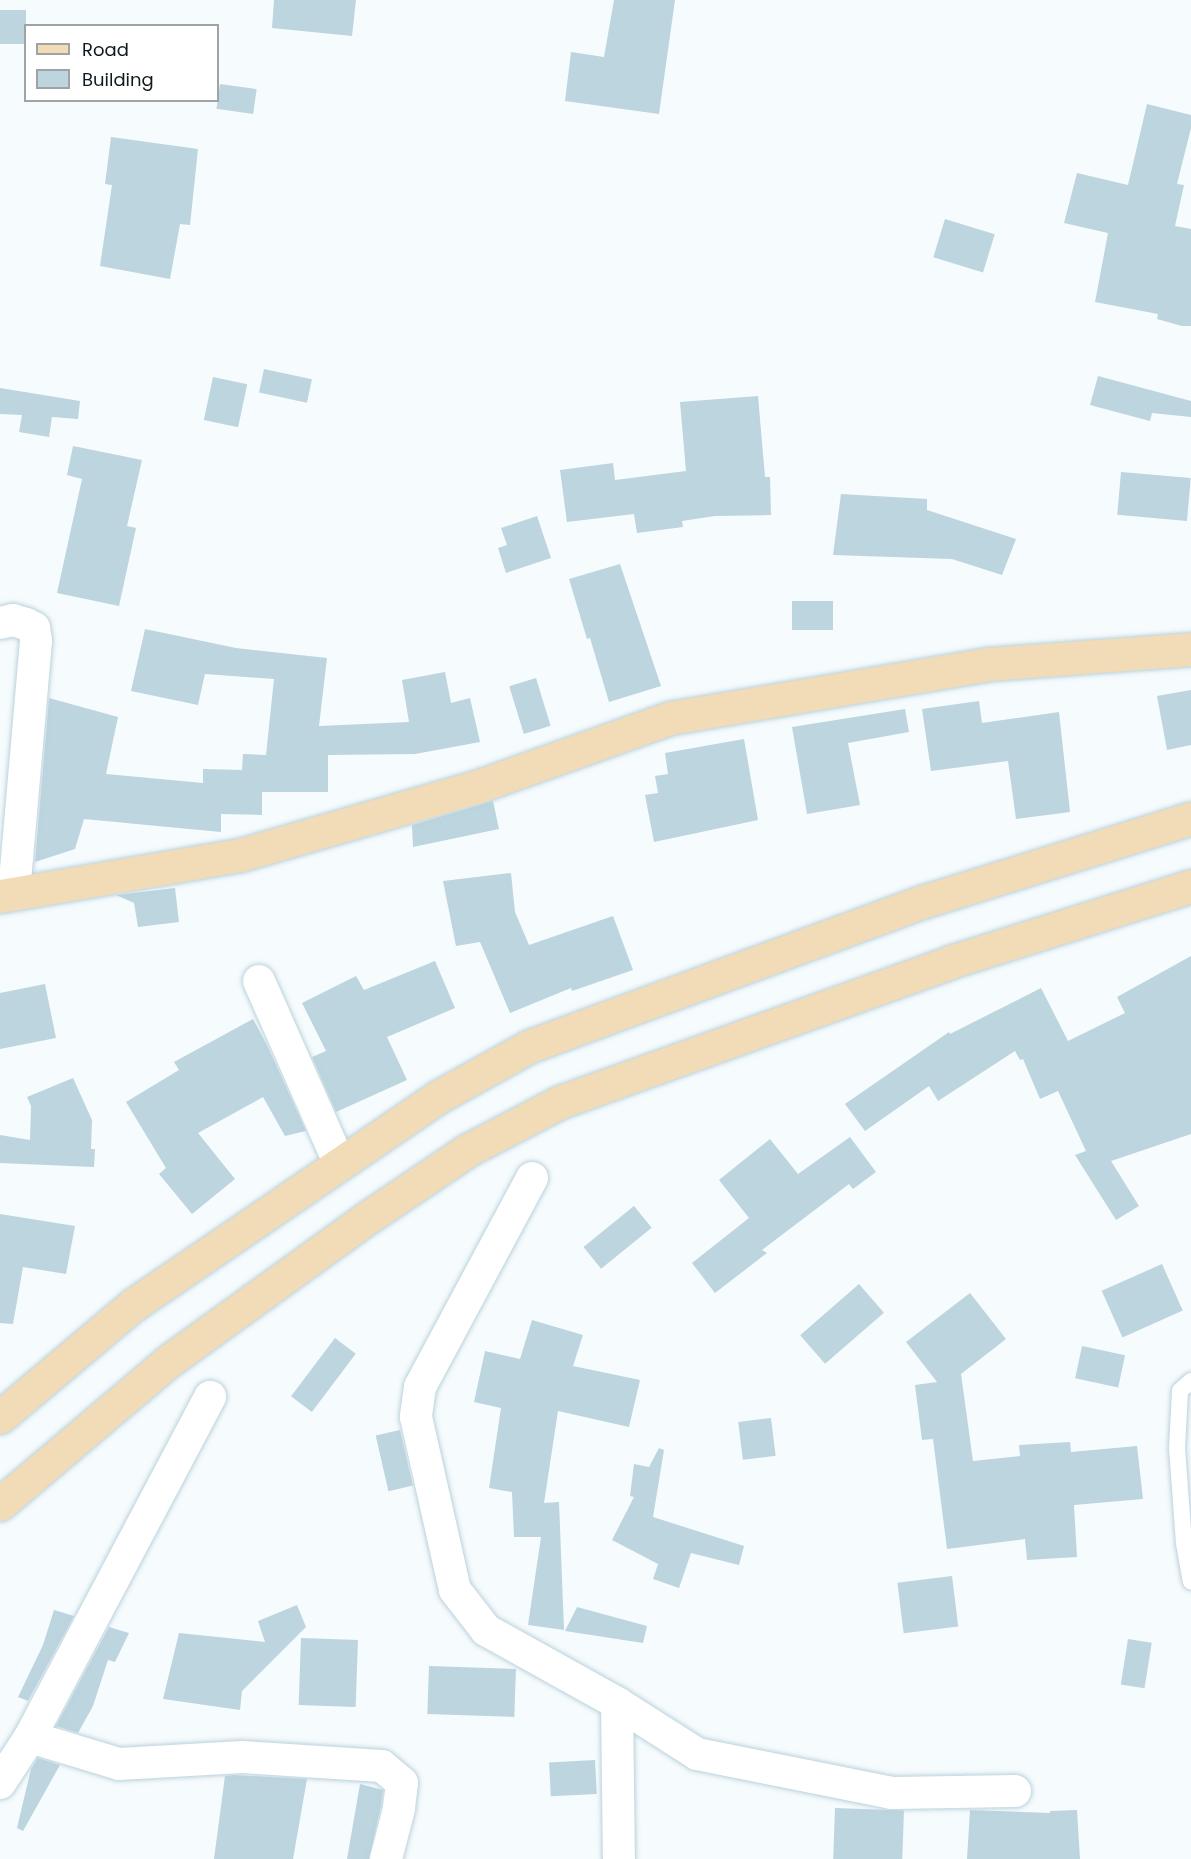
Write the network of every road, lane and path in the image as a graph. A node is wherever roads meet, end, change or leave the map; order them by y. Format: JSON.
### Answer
{"nodes":[{"id":1,"x":0,"y":623,"type":"edge"},
{"id":2,"x":1191,"y":650,"type":"edge"},
{"id":3,"x":1191,"y":818,"type":"edge"},
{"id":4,"x":1191,"y":886,"type":"edge"},
{"id":5,"x":7,"y":895,"type":"edge"},
{"id":6,"x":259,"y":981,"type":"dead end"},
{"id":7,"x":339,"y":1162,"type":"junction"},
{"id":8,"x":532,"y":1178,"type":"dead end"},
{"id":9,"x":1191,"y":1381,"type":"edge"},
{"id":10,"x":210,"y":1397,"type":"dead end"},
{"id":11,"x":0,"y":1418,"type":"edge"},
{"id":12,"x":0,"y":1504,"type":"edge"},
{"id":13,"x":1191,"y":1581,"type":"edge"},
{"id":14,"x":617,"y":1703,"type":"junction"},
{"id":15,"x":30,"y":1737,"type":"junction"},
{"id":16,"x":0,"y":1783,"type":"edge"},
{"id":17,"x":1015,"y":1791,"type":"dead end"},
{"id":18,"x":386,"y":1859,"type":"edge"},
{"id":19,"x":619,"y":1859,"type":"edge"}],
"edges":[{"from":1,"to":5,"type":"street"},
{"from":2,"to":5,"type":"main road"},
{"from":3,"to":7,"type":"main road"},
{"from":4,"to":12,"type":"main road"},
{"from":6,"to":7,"type":"street"},
{"from":7,"to":11,"type":"main road"},
{"from":8,"to":14,"type":"street"},
{"from":9,"to":13,"type":"lane"},
{"from":10,"to":15,"type":"street"},
{"from":14,"to":17,"type":"street"},
{"from":14,"to":19,"type":"street"},
{"from":15,"to":16,"type":"street"},
{"from":15,"to":18,"type":"street"}]}
